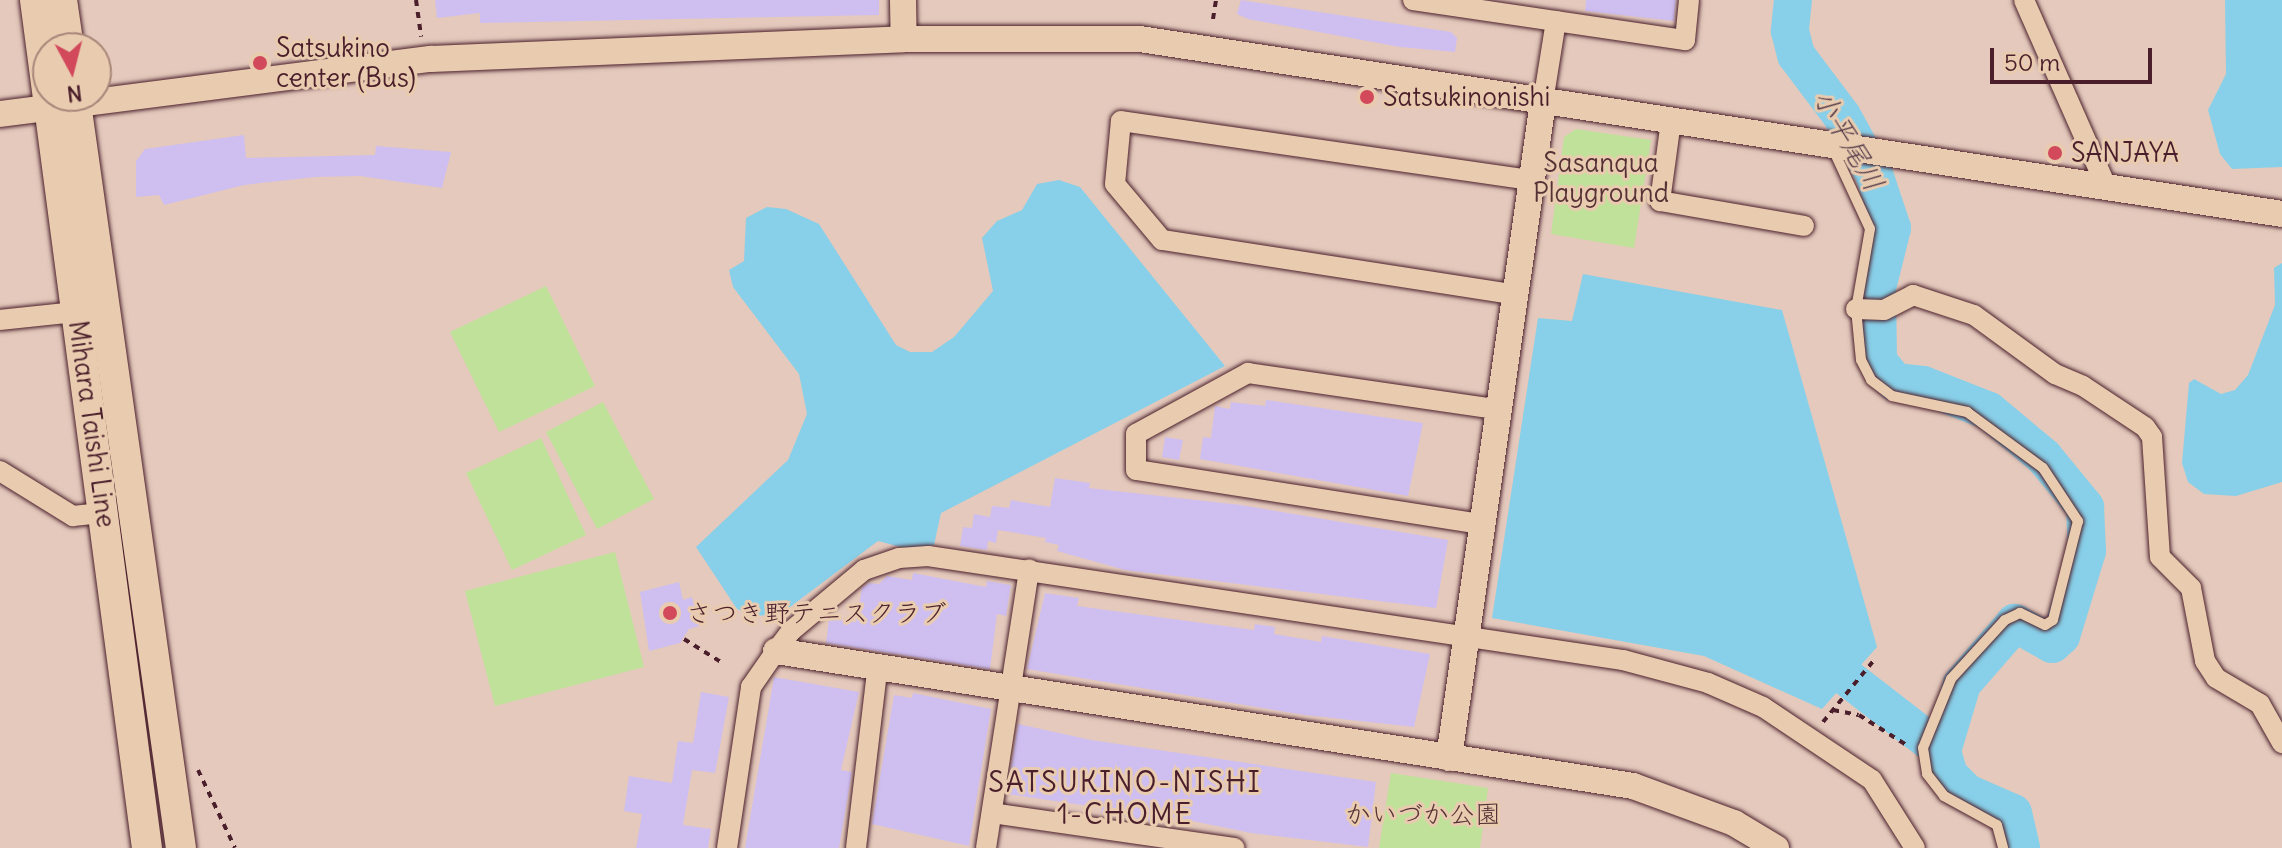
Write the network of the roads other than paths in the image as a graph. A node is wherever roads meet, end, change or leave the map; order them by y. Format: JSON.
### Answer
{"nodes":[{"id":1,"x":35,"y":0,"type":"edge"},
{"id":2,"x":62,"y":0,"type":"edge"},
{"id":3,"x":903,"y":0,"type":"edge"},
{"id":4,"x":1413,"y":0,"type":"edge"},
{"id":5,"x":1689,"y":0,"type":"edge"},
{"id":6,"x":2024,"y":0,"type":"edge"},
{"id":7,"x":1556,"y":21,"type":"junction"},
{"id":8,"x":45,"y":32,"type":"edge"},
{"id":9,"x":67,"y":32,"type":"edge"},
{"id":10,"x":904,"y":39,"type":"junction"},
{"id":11,"x":112,"y":98,"type":"edge"},
{"id":12,"x":1543,"y":102,"type":"junction"},
{"id":13,"x":32,"y":109,"type":"edge"},
{"id":14,"x":68,"y":112,"type":"edge"},
{"id":15,"x":0,"y":114,"type":"edge"},
{"id":16,"x":1671,"y":121,"type":"junction"},
{"id":17,"x":1839,"y":146,"type":"junction"},
{"id":18,"x":1530,"y":180,"type":"junction"},
{"id":19,"x":2106,"y":186,"type":"junction"},
{"id":20,"x":2282,"y":214,"type":"edge"},
{"id":21,"x":1804,"y":226,"type":"dead end"},
{"id":22,"x":1512,"y":294,"type":"junction"},
{"id":23,"x":1856,"y":309,"type":"junction"},
{"id":24,"x":91,"y":310,"type":"junction"},
{"id":25,"x":0,"y":320,"type":"edge"},
{"id":26,"x":1496,"y":409,"type":"junction"},
{"id":27,"x":0,"y":471,"type":"edge"},
{"id":28,"x":104,"y":513,"type":"junction"},
{"id":29,"x":1481,"y":524,"type":"junction"},
{"id":30,"x":1029,"y":569,"type":"junction"},
{"id":31,"x":1466,"y":636,"type":"junction"},
{"id":32,"x":776,"y":651,"type":"junction"},
{"id":33,"x":877,"y":671,"type":"junction"},
{"id":34,"x":1011,"y":691,"type":"junction"},
{"id":35,"x":2282,"y":743,"type":"edge"},
{"id":36,"x":1449,"y":758,"type":"junction"},
{"id":37,"x":992,"y":813,"type":"junction"},
{"id":38,"x":147,"y":848,"type":"edge"},
{"id":39,"x":181,"y":848,"type":"edge"},
{"id":40,"x":727,"y":848,"type":"edge"},
{"id":41,"x":856,"y":848,"type":"edge"},
{"id":42,"x":986,"y":848,"type":"edge"},
{"id":43,"x":1234,"y":848,"type":"edge"},
{"id":44,"x":1776,"y":848,"type":"edge"},
{"id":45,"x":1915,"y":848,"type":"edge"},
{"id":46,"x":2003,"y":848,"type":"edge"}],
"edges":[{"from":1,"to":8,"type":"main road","name":"Mihara Taishi Line"},
{"from":2,"to":9,"type":"main road"},
{"from":3,"to":10,"type":"street"},
{"from":4,"to":7,"type":"street"},
{"from":5,"to":7,"type":"street"},
{"from":6,"to":19,"type":"street"},
{"from":7,"to":12,"type":"street"},
{"from":10,"to":11,"type":"street"},
{"from":10,"to":12,"type":"street"},
{"from":12,"to":16,"type":"street"},
{"from":12,"to":18,"type":"street"},
{"from":13,"to":15,"type":"street"},
{"from":14,"to":24,"type":"main road","name":"Mihara Taishi Line"},
{"from":16,"to":17,"type":"street"},
{"from":16,"to":21,"type":"street"},
{"from":17,"to":19,"type":"street"},
{"from":17,"to":23,"type":"lane"},
{"from":18,"to":22,"type":"street"},
{"from":18,"to":22,"type":"street"},
{"from":19,"to":20,"type":"street"},
{"from":22,"to":26,"type":"street"},
{"from":23,"to":35,"type":"street"},
{"from":23,"to":46,"type":"lane"},
{"from":24,"to":25,"type":"street"},
{"from":24,"to":28,"type":"main road","name":"Mihara Taishi Line"},
{"from":24,"to":39,"type":"main road","name":"Mihara Taishi Line"},
{"from":26,"to":29,"type":"street"},
{"from":26,"to":29,"type":"street"},
{"from":27,"to":28,"type":"street"},
{"from":28,"to":38,"type":"main road","name":"Mihara Taishi Line"},
{"from":29,"to":31,"type":"street"},
{"from":30,"to":31,"type":"street"},
{"from":30,"to":32,"type":"street"},
{"from":30,"to":34,"type":"street"},
{"from":31,"to":36,"type":"street"},
{"from":31,"to":45,"type":"street"},
{"from":32,"to":33,"type":"street"},
{"from":32,"to":40,"type":"street"},
{"from":33,"to":34,"type":"street"},
{"from":33,"to":41,"type":"street"},
{"from":34,"to":36,"type":"street"},
{"from":34,"to":37,"type":"street"},
{"from":36,"to":44,"type":"street"},
{"from":37,"to":42,"type":"street"},
{"from":37,"to":43,"type":"street"}]}
